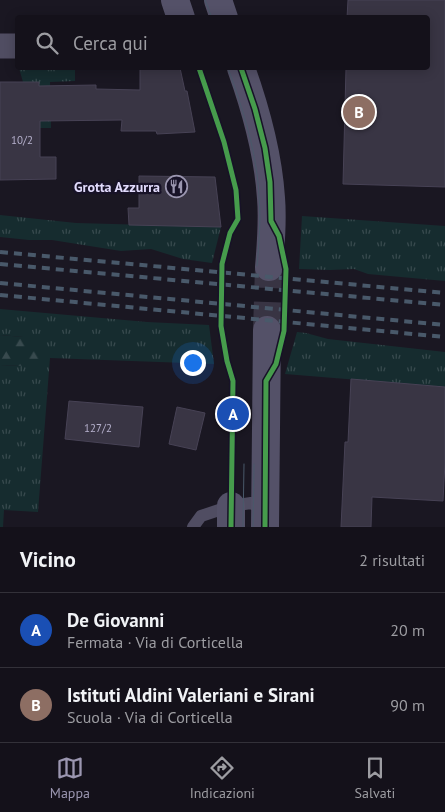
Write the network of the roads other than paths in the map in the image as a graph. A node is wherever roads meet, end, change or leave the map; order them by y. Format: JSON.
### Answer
{"nodes":[{"id":1,"x":175,"y":0,"type":"edge"},
{"id":2,"x":218,"y":0,"type":"edge"},
{"id":3,"x":180,"y":15,"type":"edge"},
{"id":4,"x":223,"y":15,"type":"edge"},
{"id":5,"x":0,"y":46,"type":"edge"},
{"id":6,"x":15,"y":46,"type":"edge"},
{"id":7,"x":242,"y":70,"type":"edge"},
{"id":8,"x":269,"y":267,"type":"tunnel mouth"},
{"id":9,"x":267,"y":330,"type":"tunnel mouth"},
{"id":10,"x":231,"y":516,"type":"edge"},
{"id":11,"x":266,"y":519,"type":"edge"},
{"id":12,"x":193,"y":527,"type":"edge"}],
"edges":[{"from":1,"to":3,"type":"main road"},
{"from":2,"to":4,"type":"main road"},
{"from":5,"to":6,"type":"street"},
{"from":7,"to":8,"type":"main road"},
{"from":9,"to":11,"type":"main road"},
{"from":10,"to":11,"type":"lane"},
{"from":10,"to":12,"type":"lane"}]}
